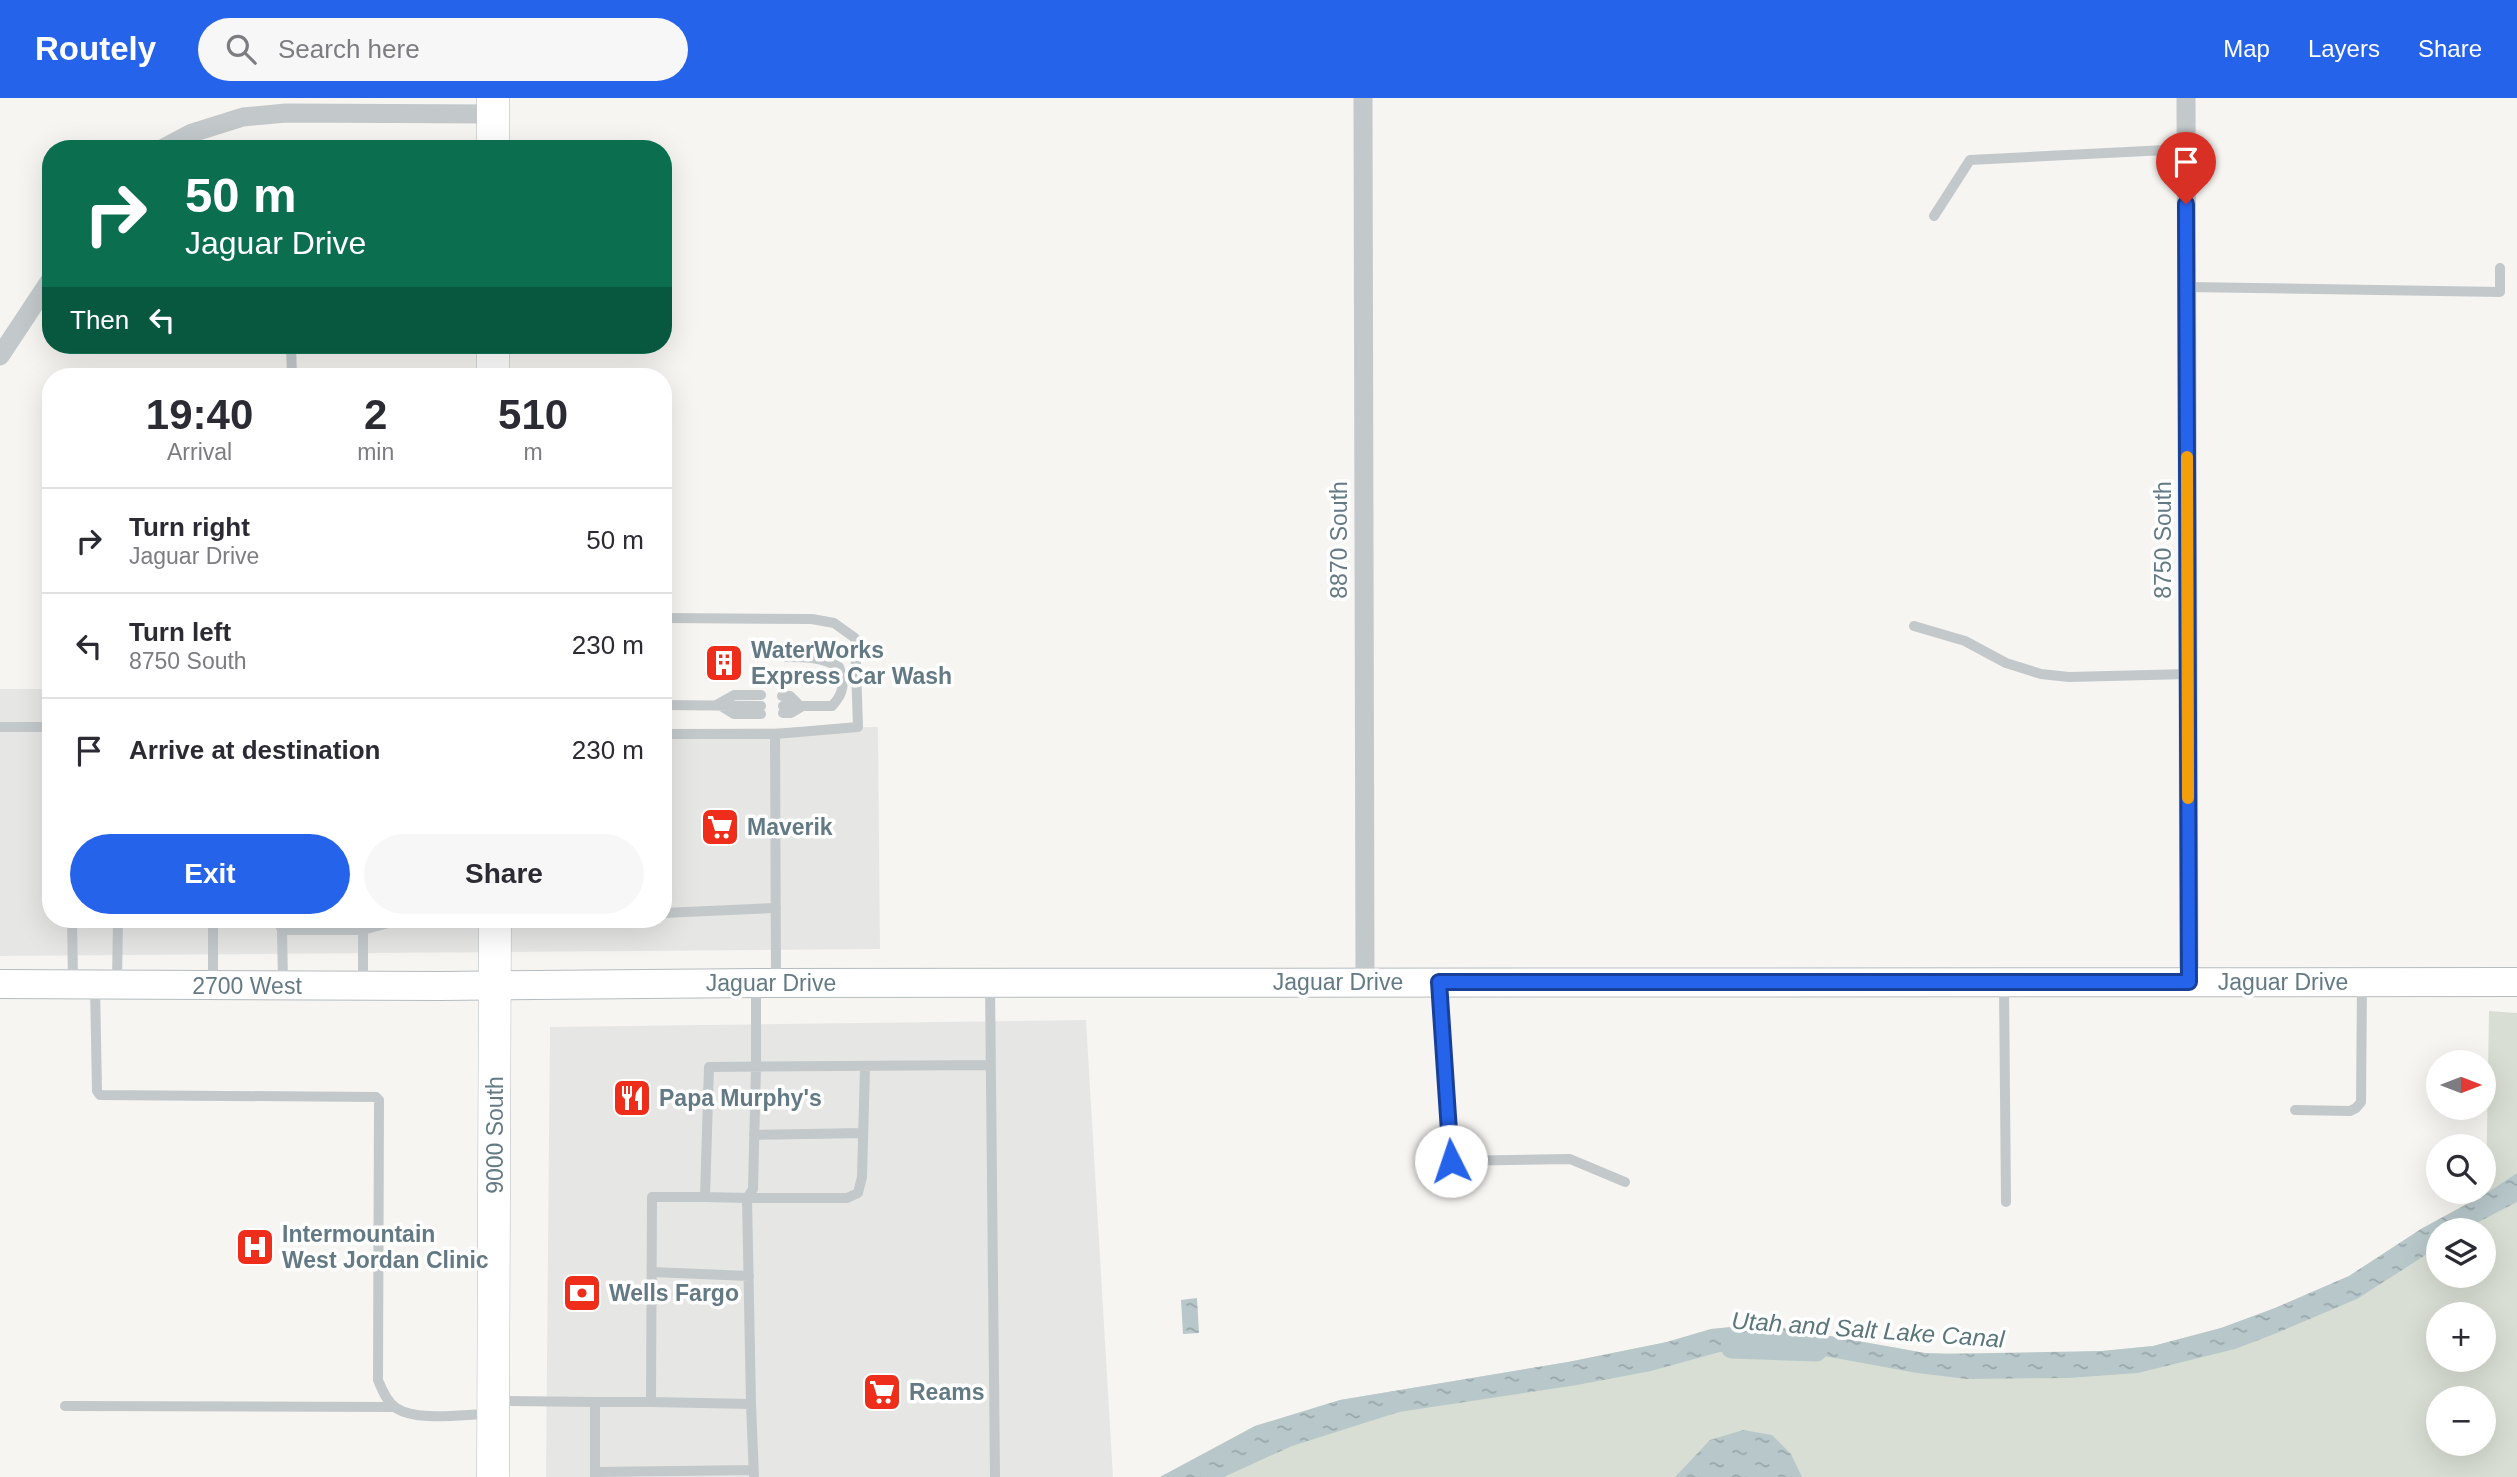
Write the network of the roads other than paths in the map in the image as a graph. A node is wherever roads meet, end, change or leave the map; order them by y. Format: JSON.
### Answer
{"nodes":[{"id":1,"x":1363,"y":98,"type":"edge"},
{"id":2,"x":2186,"y":98,"type":"edge"},
{"id":3,"x":493,"y":106,"type":"edge"},
{"id":4,"x":179,"y":140,"type":"edge"},
{"id":5,"x":493,"y":140,"type":"edge"},
{"id":6,"x":2186,"y":149,"type":"junction"},
{"id":7,"x":1934,"y":216,"type":"dead end"},
{"id":8,"x":2500,"y":268,"type":"dead end"},
{"id":9,"x":2187,"y":287,"type":"junction"},
{"id":10,"x":42,"y":293,"type":"edge"},
{"id":11,"x":0,"y":356,"type":"edge"},
{"id":12,"x":672,"y":618,"type":"edge"},
{"id":13,"x":1914,"y":626,"type":"dead end"},
{"id":14,"x":786,"y":657,"type":"dead end"},
{"id":15,"x":2188,"y":674,"type":"junction"},
{"id":16,"x":672,"y":705,"type":"edge"},
{"id":17,"x":761,"y":705,"type":"dead end"},
{"id":18,"x":801,"y":707,"type":"junction"},
{"id":19,"x":0,"y":727,"type":"edge"},
{"id":20,"x":42,"y":727,"type":"edge"},
{"id":21,"x":672,"y":734,"type":"edge"},
{"id":22,"x":775,"y":734,"type":"junction"},
{"id":23,"x":776,"y":908,"type":"junction"},
{"id":24,"x":672,"y":913,"type":"edge"},
{"id":25,"x":75,"y":928,"type":"edge"},
{"id":26,"x":115,"y":928,"type":"edge"},
{"id":27,"x":213,"y":928,"type":"edge"},
{"id":28,"x":309,"y":928,"type":"edge"},
{"id":29,"x":363,"y":928,"type":"edge"},
{"id":30,"x":495,"y":928,"type":"edge"},
{"id":31,"x":282,"y":930,"type":"joint"},
{"id":32,"x":1365,"y":982,"type":"junction"},
{"id":33,"x":1439,"y":982,"type":"junction"},
{"id":34,"x":2004,"y":982,"type":"junction"},
{"id":35,"x":2189,"y":982,"type":"junction"},
{"id":36,"x":2362,"y":982,"type":"junction"},
{"id":37,"x":2517,"y":982,"type":"edge"},
{"id":38,"x":766,"y":983,"type":"junction"},
{"id":39,"x":990,"y":983,"type":"junction"},
{"id":40,"x":0,"y":984,"type":"edge"},
{"id":41,"x":95,"y":985,"type":"junction"},
{"id":42,"x":495,"y":985,"type":"junction"},
{"id":43,"x":213,"y":986,"type":"junction"},
{"id":44,"x":283,"y":986,"type":"junction"},
{"id":45,"x":363,"y":986,"type":"junction"},
{"id":46,"x":990,"y":1065,"type":"junction"},
{"id":47,"x":756,"y":1067,"type":"junction"},
{"id":48,"x":864,"y":1067,"type":"junction"},
{"id":49,"x":2295,"y":1110,"type":"dead end"},
{"id":50,"x":863,"y":1133,"type":"junction"},
{"id":51,"x":754,"y":1135,"type":"junction"},
{"id":52,"x":1625,"y":1182,"type":"dead end"},
{"id":53,"x":705,"y":1197,"type":"junction"},
{"id":54,"x":747,"y":1198,"type":"junction"},
{"id":55,"x":2006,"y":1202,"type":"dead end"},
{"id":56,"x":652,"y":1272,"type":"junction"},
{"id":57,"x":749,"y":1276,"type":"junction"},
{"id":58,"x":595,"y":1402,"type":"junction"},
{"id":59,"x":651,"y":1402,"type":"junction"},
{"id":60,"x":751,"y":1404,"type":"junction"},
{"id":61,"x":65,"y":1406,"type":"dead end"},
{"id":62,"x":394,"y":1407,"type":"junction"},
{"id":63,"x":493,"y":1407,"type":"junction"},
{"id":64,"x":753,"y":1474,"type":"edge"},
{"id":65,"x":595,"y":1475,"type":"edge"},
{"id":66,"x":493,"y":1477,"type":"edge"},
{"id":67,"x":995,"y":1477,"type":"edge"}],
"edges":[{"from":1,"to":32,"type":"street","name":"8870 South"},
{"from":2,"to":6,"type":"street","name":"8750 South"},
{"from":3,"to":4,"type":"street"},
{"from":3,"to":5,"type":"main road"},
{"from":6,"to":7,"type":"lane"},
{"from":6,"to":9,"type":"street","name":"8750 South"},
{"from":8,"to":9,"type":"lane"},
{"from":9,"to":15,"type":"street","name":"8750 South"},
{"from":10,"to":11,"type":"street"},
{"from":12,"to":22,"type":"lane"},
{"from":13,"to":15,"type":"lane"},
{"from":14,"to":18,"type":"lane"},
{"from":15,"to":35,"type":"street","name":"8750 South"},
{"from":16,"to":17,"type":"lane"},
{"from":18,"to":18,"type":"lane"},
{"from":19,"to":20,"type":"lane"},
{"from":21,"to":22,"type":"lane"},
{"from":22,"to":23,"type":"lane"},
{"from":23,"to":24,"type":"lane"},
{"from":23,"to":38,"type":"lane"},
{"from":25,"to":41,"type":"lane"},
{"from":26,"to":41,"type":"lane"},
{"from":27,"to":43,"type":"lane"},
{"from":28,"to":31,"type":"lane"},
{"from":29,"to":45,"type":"lane"},
{"from":30,"to":42,"type":"main road","name":"9000 South"},
{"from":31,"to":44,"type":"lane"},
{"from":32,"to":33,"type":"main road","name":"Jaguar Drive"},
{"from":32,"to":39,"type":"main road","name":"Jaguar Drive"},
{"from":33,"to":34,"type":"main road","name":"Jaguar Drive"},
{"from":33,"to":52,"type":"lane"},
{"from":34,"to":35,"type":"main road","name":"Jaguar Drive"},
{"from":34,"to":55,"type":"lane"},
{"from":35,"to":36,"type":"main road","name":"Jaguar Drive"},
{"from":36,"to":37,"type":"main road","name":"Jaguar Drive"},
{"from":36,"to":49,"type":"lane"},
{"from":38,"to":39,"type":"main road","name":"Jaguar Drive"},
{"from":38,"to":42,"type":"main road","name":"Jaguar Drive"},
{"from":38,"to":47,"type":"lane"},
{"from":39,"to":46,"type":"lane"},
{"from":40,"to":41,"type":"main road","name":"2700 West"},
{"from":41,"to":43,"type":"main road","name":"2700 West"},
{"from":41,"to":62,"type":"lane"},
{"from":42,"to":45,"type":"main road","name":"2700 West"},
{"from":42,"to":63,"type":"main road","name":"9000 South"},
{"from":43,"to":44,"type":"main road","name":"2700 West"},
{"from":44,"to":45,"type":"main road","name":"2700 West"},
{"from":46,"to":48,"type":"lane"},
{"from":46,"to":67,"type":"lane"},
{"from":47,"to":48,"type":"lane"},
{"from":47,"to":51,"type":"lane"},
{"from":47,"to":53,"type":"lane"},
{"from":48,"to":50,"type":"lane"},
{"from":50,"to":51,"type":"lane"},
{"from":50,"to":54,"type":"lane"},
{"from":51,"to":54,"type":"lane"},
{"from":53,"to":54,"type":"lane"},
{"from":53,"to":56,"type":"lane"},
{"from":54,"to":57,"type":"lane"},
{"from":56,"to":57,"type":"lane"},
{"from":56,"to":59,"type":"lane"},
{"from":57,"to":60,"type":"lane"},
{"from":58,"to":59,"type":"lane"},
{"from":58,"to":63,"type":"lane"},
{"from":58,"to":65,"type":"lane"},
{"from":59,"to":60,"type":"lane"},
{"from":60,"to":64,"type":"lane"},
{"from":61,"to":62,"type":"lane"},
{"from":62,"to":63,"type":"lane"},
{"from":63,"to":66,"type":"main road","name":"9000 South"},
{"from":64,"to":65,"type":"lane"}]}
